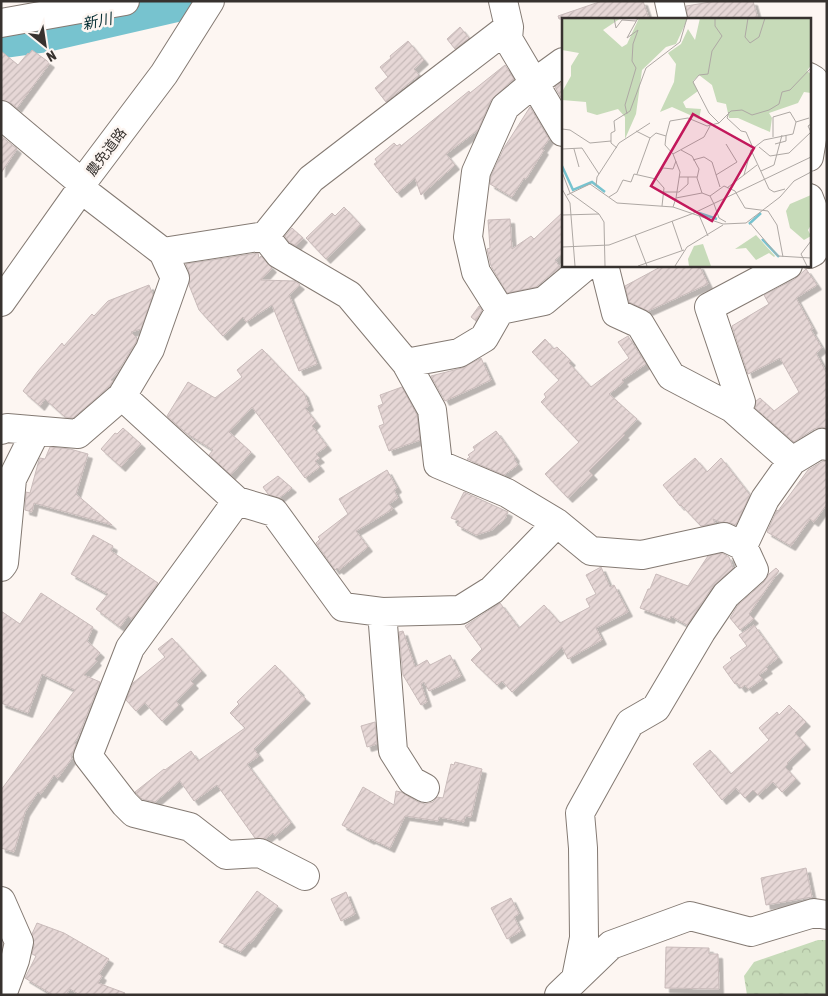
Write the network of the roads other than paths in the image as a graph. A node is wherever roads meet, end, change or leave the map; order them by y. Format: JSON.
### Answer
{"nodes":[{"id":1,"x":125,"y":1,"type":"edge"},
{"id":2,"x":207,"y":7,"type":"edge"},
{"id":3,"x":506,"y":14,"type":"edge"},
{"id":4,"x":1,"y":23,"type":"edge"},
{"id":5,"x":562,"y":63,"type":"edge"},
{"id":6,"x":534,"y":83,"type":"junction"},
{"id":7,"x":818,"y":91,"type":"edge"},
{"id":8,"x":1,"y":115,"type":"edge"},
{"id":9,"x":562,"y":130,"type":"edge"},
{"id":10,"x":810,"y":150,"type":"edge"},
{"id":11,"x":81,"y":186,"type":"junction"},
{"id":12,"x":810,"y":201,"type":"edge"},
{"id":13,"x":265,"y":236,"type":"junction"},
{"id":14,"x":163,"y":252,"type":"junction"},
{"id":15,"x":810,"y":254,"type":"edge"},
{"id":16,"x":585,"y":266,"type":"edge"},
{"id":17,"x":604,"y":266,"type":"edge"},
{"id":18,"x":786,"y":266,"type":"edge"},
{"id":19,"x":1,"y":302,"type":"edge"},
{"id":20,"x":500,"y":310,"type":"junction"},
{"id":21,"x":406,"y":363,"type":"junction"},
{"id":22,"x":122,"y":396,"type":"junction"},
{"id":23,"x":732,"y":408,"type":"junction"},
{"id":24,"x":1,"y":430,"type":"edge"},
{"id":25,"x":36,"y":431,"type":"junction"},
{"id":26,"x":827,"y":446,"type":"edge"},
{"id":27,"x":792,"y":461,"type":"junction"},
{"id":28,"x":237,"y":501,"type":"junction"},
{"id":29,"x":557,"y":522,"type":"junction"},
{"id":30,"x":743,"y":546,"type":"junction"},
{"id":31,"x":1,"y":567,"type":"edge"},
{"id":32,"x":382,"y":612,"type":"junction"},
{"id":33,"x":425,"y":788,"type":"dead end"},
{"id":34,"x":305,"y":876,"type":"dead end"},
{"id":35,"x":1,"y":901,"type":"edge"},
{"id":36,"x":827,"y":915,"type":"edge"},
{"id":37,"x":8,"y":957,"type":"edge"},
{"id":38,"x":568,"y":986,"type":"edge"},
{"id":39,"x":3,"y":994,"type":"edge"}],
"edges":[{"from":1,"to":4,"type":"street"},
{"from":2,"to":11,"type":"street","name":"農免道路"},
{"from":3,"to":6,"type":"street"},
{"from":3,"to":13,"type":"street"},
{"from":5,"to":6,"type":"street"},
{"from":6,"to":9,"type":"street"},
{"from":6,"to":20,"type":"street"},
{"from":7,"to":10,"type":"street"},
{"from":8,"to":11,"type":"street"},
{"from":11,"to":14,"type":"street"},
{"from":11,"to":19,"type":"street","name":"農免道路"},
{"from":12,"to":15,"type":"street"},
{"from":13,"to":14,"type":"street"},
{"from":13,"to":21,"type":"street"},
{"from":14,"to":22,"type":"street"},
{"from":16,"to":20,"type":"street"},
{"from":17,"to":23,"type":"street"},
{"from":18,"to":23,"type":"street"},
{"from":20,"to":21,"type":"street"},
{"from":21,"to":29,"type":"street"},
{"from":22,"to":25,"type":"street"},
{"from":22,"to":28,"type":"street"},
{"from":23,"to":27,"type":"street"},
{"from":24,"to":25,"type":"street"},
{"from":25,"to":31,"type":"street"},
{"from":26,"to":27,"type":"street"},
{"from":27,"to":30,"type":"street"},
{"from":28,"to":32,"type":"street"},
{"from":28,"to":34,"type":"street"},
{"from":29,"to":30,"type":"street"},
{"from":29,"to":32,"type":"street"},
{"from":30,"to":38,"type":"street"},
{"from":32,"to":33,"type":"street"},
{"from":35,"to":37,"type":"street"},
{"from":36,"to":38,"type":"street"},
{"from":37,"to":39,"type":"street"}]}
